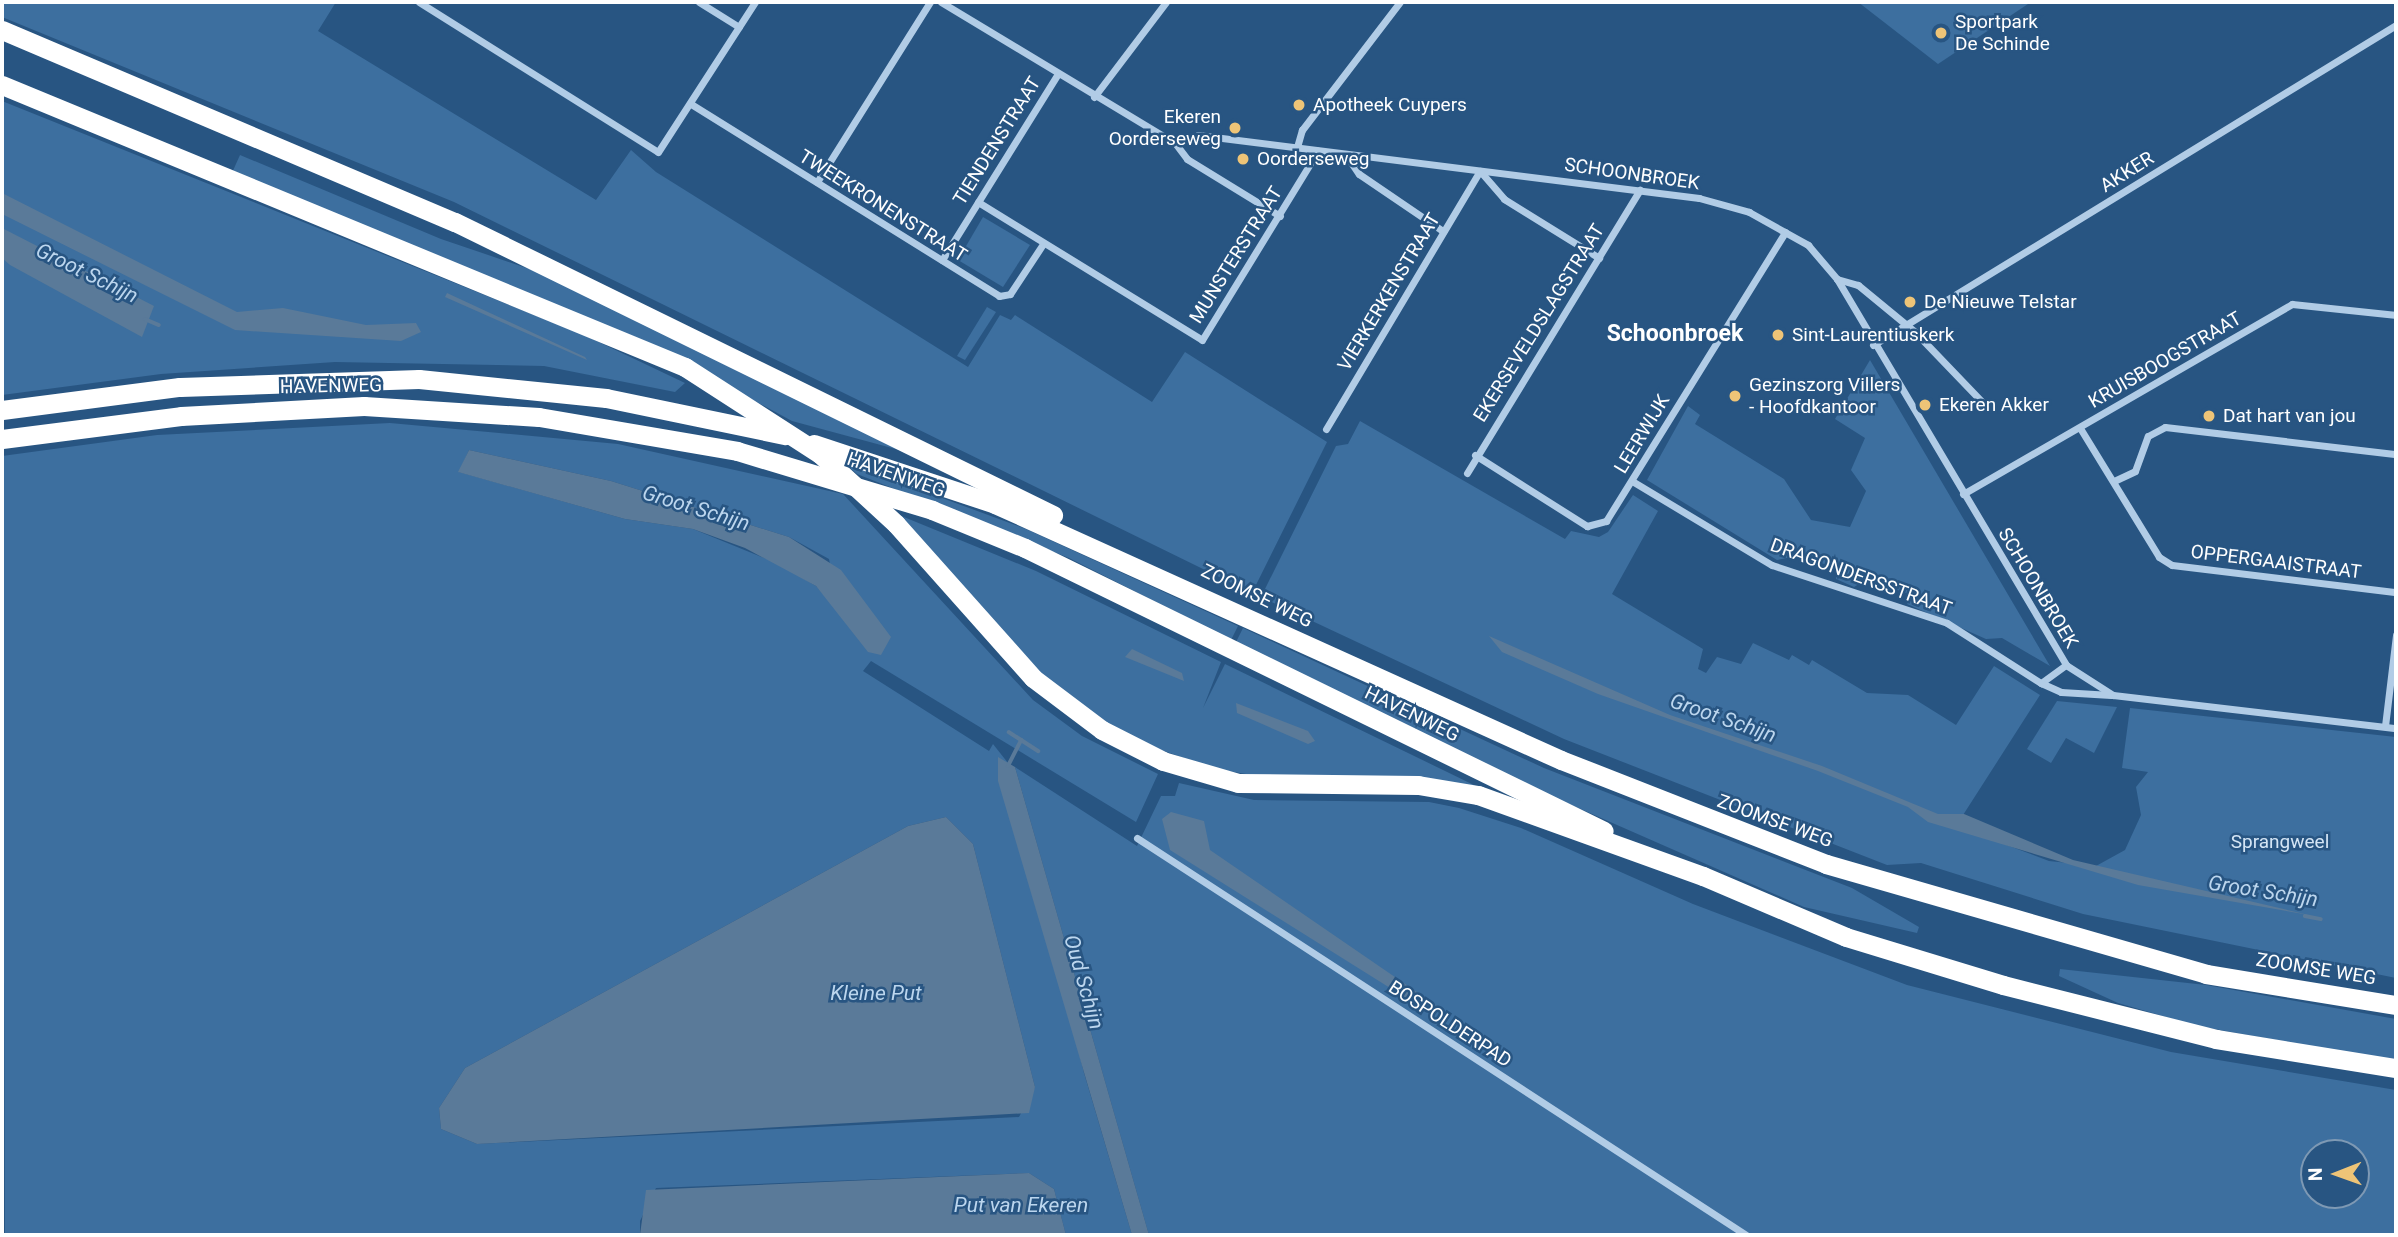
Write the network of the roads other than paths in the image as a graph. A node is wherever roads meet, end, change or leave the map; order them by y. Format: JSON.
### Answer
{"nodes":[{"id":1,"x":419,"y":2,"type":"edge"},
{"id":2,"x":699,"y":2,"type":"edge"},
{"id":3,"x":755,"y":2,"type":"edge"},
{"id":4,"x":930,"y":2,"type":"edge"},
{"id":5,"x":941,"y":2,"type":"edge"},
{"id":6,"x":1166,"y":2,"type":"edge"},
{"id":7,"x":1400,"y":2,"type":"edge"},
{"id":8,"x":2396,"y":25,"type":"edge"},
{"id":9,"x":739,"y":27,"type":"junction"},
{"id":10,"x":2,"y":30,"type":"edge"},
{"id":11,"x":1057,"y":75,"type":"junction"},
{"id":12,"x":2,"y":85,"type":"edge"},
{"id":13,"x":1094,"y":97,"type":"junction"},
{"id":14,"x":691,"y":104,"type":"junction"},
{"id":15,"x":1175,"y":143,"type":"junction"},
{"id":16,"x":1297,"y":148,"type":"junction"},
{"id":17,"x":1318,"y":151,"type":"junction"},
{"id":18,"x":1346,"y":155,"type":"junction"},
{"id":19,"x":1480,"y":171,"type":"junction"},
{"id":20,"x":817,"y":182,"type":"junction"},
{"id":21,"x":1640,"y":190,"type":"junction"},
{"id":22,"x":978,"y":202,"type":"junction"},
{"id":23,"x":1280,"y":216,"type":"junction"},
{"id":24,"x":1443,"y":231,"type":"junction"},
{"id":25,"x":1786,"y":232,"type":"junction"},
{"id":26,"x":1043,"y":244,"type":"junction"},
{"id":27,"x":1598,"y":258,"type":"junction"},
{"id":28,"x":942,"y":260,"type":"junction"},
{"id":29,"x":1837,"y":279,"type":"junction"},
{"id":30,"x":2396,"y":316,"type":"edge"},
{"id":31,"x":1907,"y":326,"type":"junction"},
{"id":32,"x":1873,"y":345,"type":"junction"},
{"id":33,"x":1984,"y":404,"type":"dead end"},
{"id":34,"x":2,"y":410,"type":"edge"},
{"id":35,"x":2080,"y":428,"type":"junction"},
{"id":36,"x":1326,"y":429,"type":"dead end"},
{"id":37,"x":2,"y":439,"type":"edge"},
{"id":38,"x":2396,"y":454,"type":"edge"},
{"id":39,"x":1475,"y":455,"type":"junction"},
{"id":40,"x":1467,"y":473,"type":"dead end"},
{"id":41,"x":1632,"y":481,"type":"junction"},
{"id":42,"x":2114,"y":481,"type":"junction"},
{"id":43,"x":1963,"y":494,"type":"junction"},
{"id":44,"x":1171,"y":579,"type":"junction"},
{"id":45,"x":2396,"y":592,"type":"edge"},
{"id":46,"x":2396,"y":635,"type":"edge"},
{"id":47,"x":2066,"y":665,"type":"junction"},
{"id":48,"x":2394,"y":665,"type":"edge"},
{"id":49,"x":2041,"y":683,"type":"junction"},
{"id":50,"x":2113,"y":695,"type":"junction"},
{"id":51,"x":2385,"y":726,"type":"junction"},
{"id":52,"x":2396,"y":728,"type":"edge"},
{"id":53,"x":1137,"y":838,"type":"dead end"},
{"id":54,"x":1703,"y":876,"type":"junction"},
{"id":55,"x":2396,"y":1003,"type":"edge"},
{"id":56,"x":2396,"y":1068,"type":"edge"},
{"id":57,"x":1746,"y":1235,"type":"edge"}],
"edges":[{"from":1,"to":14,"type":"street"},
{"from":2,"to":9,"type":"street"},
{"from":3,"to":9,"type":"street"},
{"from":4,"to":20,"type":"street"},
{"from":5,"to":11,"type":"street"},
{"from":6,"to":13,"type":"street"},
{"from":7,"to":16,"type":"street"},
{"from":8,"to":31,"type":"street","name":"AKKER"},
{"from":9,"to":14,"type":"street"},
{"from":10,"to":44,"type":"highway"},
{"from":11,"to":13,"type":"street"},
{"from":11,"to":22,"type":"street","name":"TIENDENSTRAAT"},
{"from":12,"to":54,"type":"highway"},
{"from":13,"to":15,"type":"street"},
{"from":14,"to":20,"type":"street","name":"TWEEKRONENSTRAAT"},
{"from":15,"to":16,"type":"street","name":"SCHOONBROEK"},
{"from":15,"to":23,"type":"street"},
{"from":16,"to":17,"type":"street","name":"SCHOONBROEK"},
{"from":17,"to":18,"type":"street","name":"SCHOONBROEK"},
{"from":17,"to":23,"type":"street","name":"MUNSTERSTRAAT"},
{"from":18,"to":19,"type":"street","name":"SCHOONBROEK"},
{"from":18,"to":24,"type":"street"},
{"from":19,"to":21,"type":"street","name":"SCHOONBROEK"},
{"from":19,"to":24,"type":"street","name":"VIERKERKENSTRAAT"},
{"from":19,"to":27,"type":"street"},
{"from":20,"to":28,"type":"street","name":"TWEEKRONENSTRAAT"},
{"from":21,"to":25,"type":"street","name":"SCHOONBROEK"},
{"from":21,"to":27,"type":"street","name":"EKERSEVELDSLAGSTRAAT"},
{"from":22,"to":26,"type":"street"},
{"from":22,"to":28,"type":"street","name":"TIENDENSTRAAT"},
{"from":23,"to":26,"type":"street","name":"MUNSTERSTRAAT"},
{"from":24,"to":36,"type":"street","name":"VIERKERKENSTRAAT"},
{"from":25,"to":29,"type":"street","name":"SCHOONBROEK"},
{"from":25,"to":41,"type":"street","name":"LEERWIJK"},
{"from":26,"to":28,"type":"street","name":"TWEEKRONENSTRAAT"},
{"from":27,"to":39,"type":"street","name":"EKERSEVELDSLAGSTRAAT"},
{"from":29,"to":31,"type":"street","name":"SCHOONBROEK"},
{"from":29,"to":32,"type":"street","name":"SCHOONBROEK"},
{"from":30,"to":35,"type":"street","name":"KRUISBOOGSTRAAT"},
{"from":31,"to":32,"type":"street","name":"AKKER"},
{"from":31,"to":33,"type":"street","name":"SCHOONBROEK"},
{"from":32,"to":43,"type":"street","name":"SCHOONBROEK"},
{"from":34,"to":44,"type":"highway","name":"HAVENWEG"},
{"from":35,"to":42,"type":"street","name":"OPPERGAAISTRAAT"},
{"from":35,"to":43,"type":"street","name":"KRUISBOOGSTRAAT"},
{"from":37,"to":54,"type":"highway","name":"HAVENWEG"},
{"from":38,"to":42,"type":"street"},
{"from":39,"to":40,"type":"street","name":"EKERSEVELDSLAGSTRAAT"},
{"from":39,"to":41,"type":"street","name":"LEERWIJK"},
{"from":41,"to":49,"type":"street","name":"DRAGONDERSSTRAAT"},
{"from":42,"to":45,"type":"street","name":"OPPERGAAISTRAAT"},
{"from":43,"to":47,"type":"street","name":"SCHOONBROEK"},
{"from":44,"to":55,"type":"highway","name":"ZOOMSE WEG"},
{"from":46,"to":48,"type":"street"},
{"from":47,"to":49,"type":"street"},
{"from":47,"to":50,"type":"street","name":"SCHOONBROEK"},
{"from":48,"to":51,"type":"street"},
{"from":49,"to":50,"type":"street","name":"DRAGONDERSSTRAAT"},
{"from":50,"to":51,"type":"street","name":"SCHOONBROEK"},
{"from":51,"to":52,"type":"street","name":"SCHOONBROEK"},
{"from":53,"to":57,"type":"street","name":"BOSPOLDERPAD"},
{"from":54,"to":56,"type":"highway"}]}
